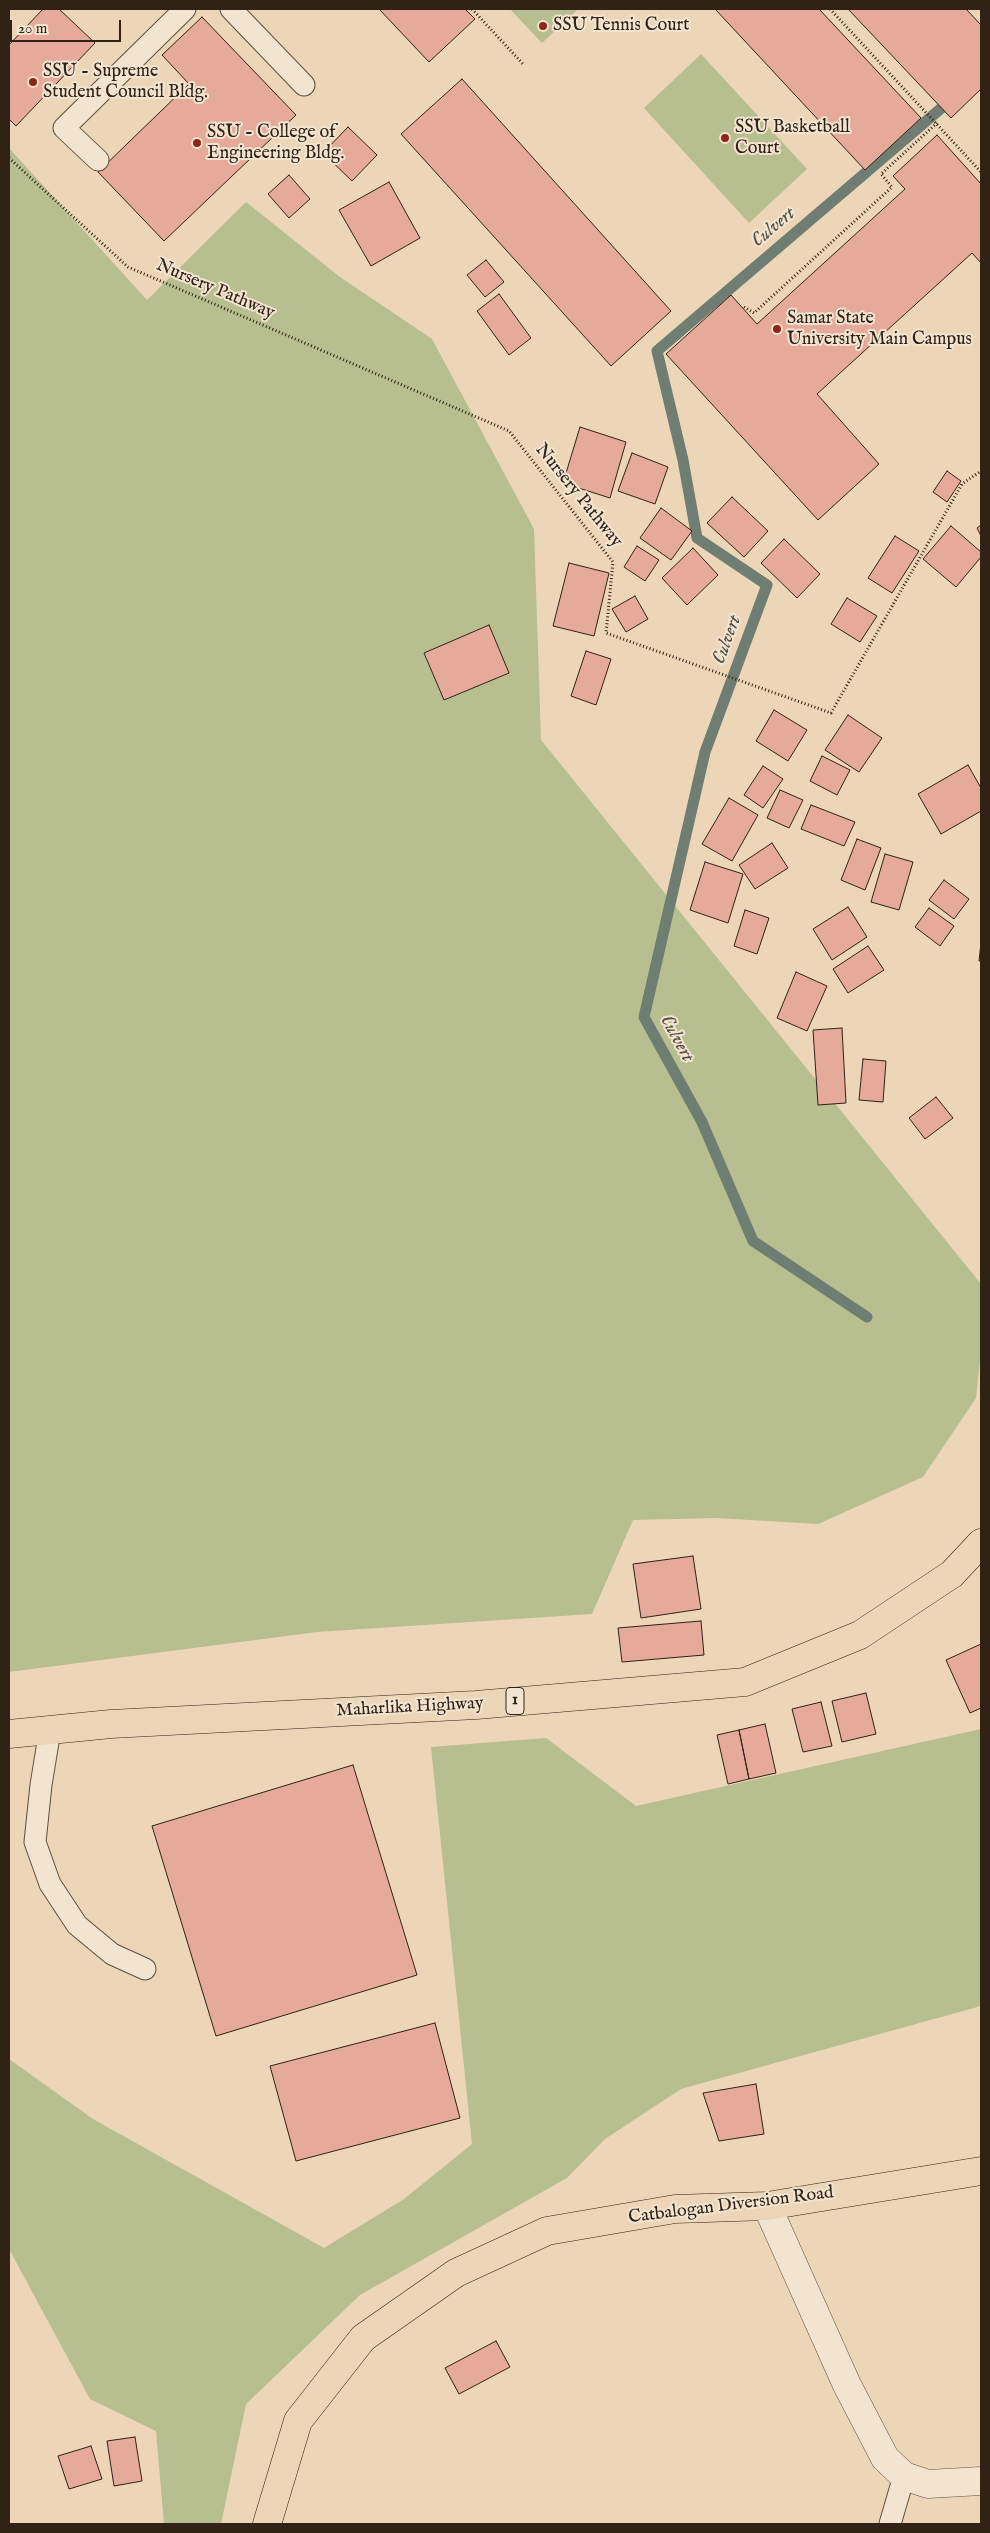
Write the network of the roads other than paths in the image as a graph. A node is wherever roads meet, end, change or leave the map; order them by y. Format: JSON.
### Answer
{"nodes":[{"id":1,"x":185,"y":9,"type":"edge"},
{"id":2,"x":231,"y":9,"type":"edge"},
{"id":3,"x":304,"y":85,"type":"dead end"},
{"id":4,"x":98,"y":160,"type":"dead end"},
{"id":5,"x":981,"y":1543,"type":"edge"},
{"id":6,"x":50,"y":1730,"type":"junction"},
{"id":7,"x":9,"y":1734,"type":"edge"},
{"id":8,"x":144,"y":1969,"type":"dead end"},
{"id":9,"x":981,"y":2171,"type":"edge"},
{"id":10,"x":767,"y":2206,"type":"junction"},
{"id":11,"x":904,"y":2476,"type":"junction"},
{"id":12,"x":981,"y":2481,"type":"edge"},
{"id":13,"x":267,"y":2524,"type":"edge"},
{"id":14,"x":890,"y":2524,"type":"edge"}],
"edges":[{"from":1,"to":4,"type":"lane"},
{"from":2,"to":3,"type":"lane"},
{"from":5,"to":6,"type":"main road","name":"Maharlika Highway","number":"1"},
{"from":6,"to":7,"type":"main road","name":"Maharlika Highway","number":"1"},
{"from":6,"to":8,"type":"lane"},
{"from":9,"to":10,"type":"main road","name":"Catbalogan Diversion Road"},
{"from":10,"to":11,"type":"street"},
{"from":10,"to":13,"type":"main road","name":"Catbalogan Diversion Road"},
{"from":11,"to":12,"type":"street"},
{"from":11,"to":14,"type":"lane"}]}
